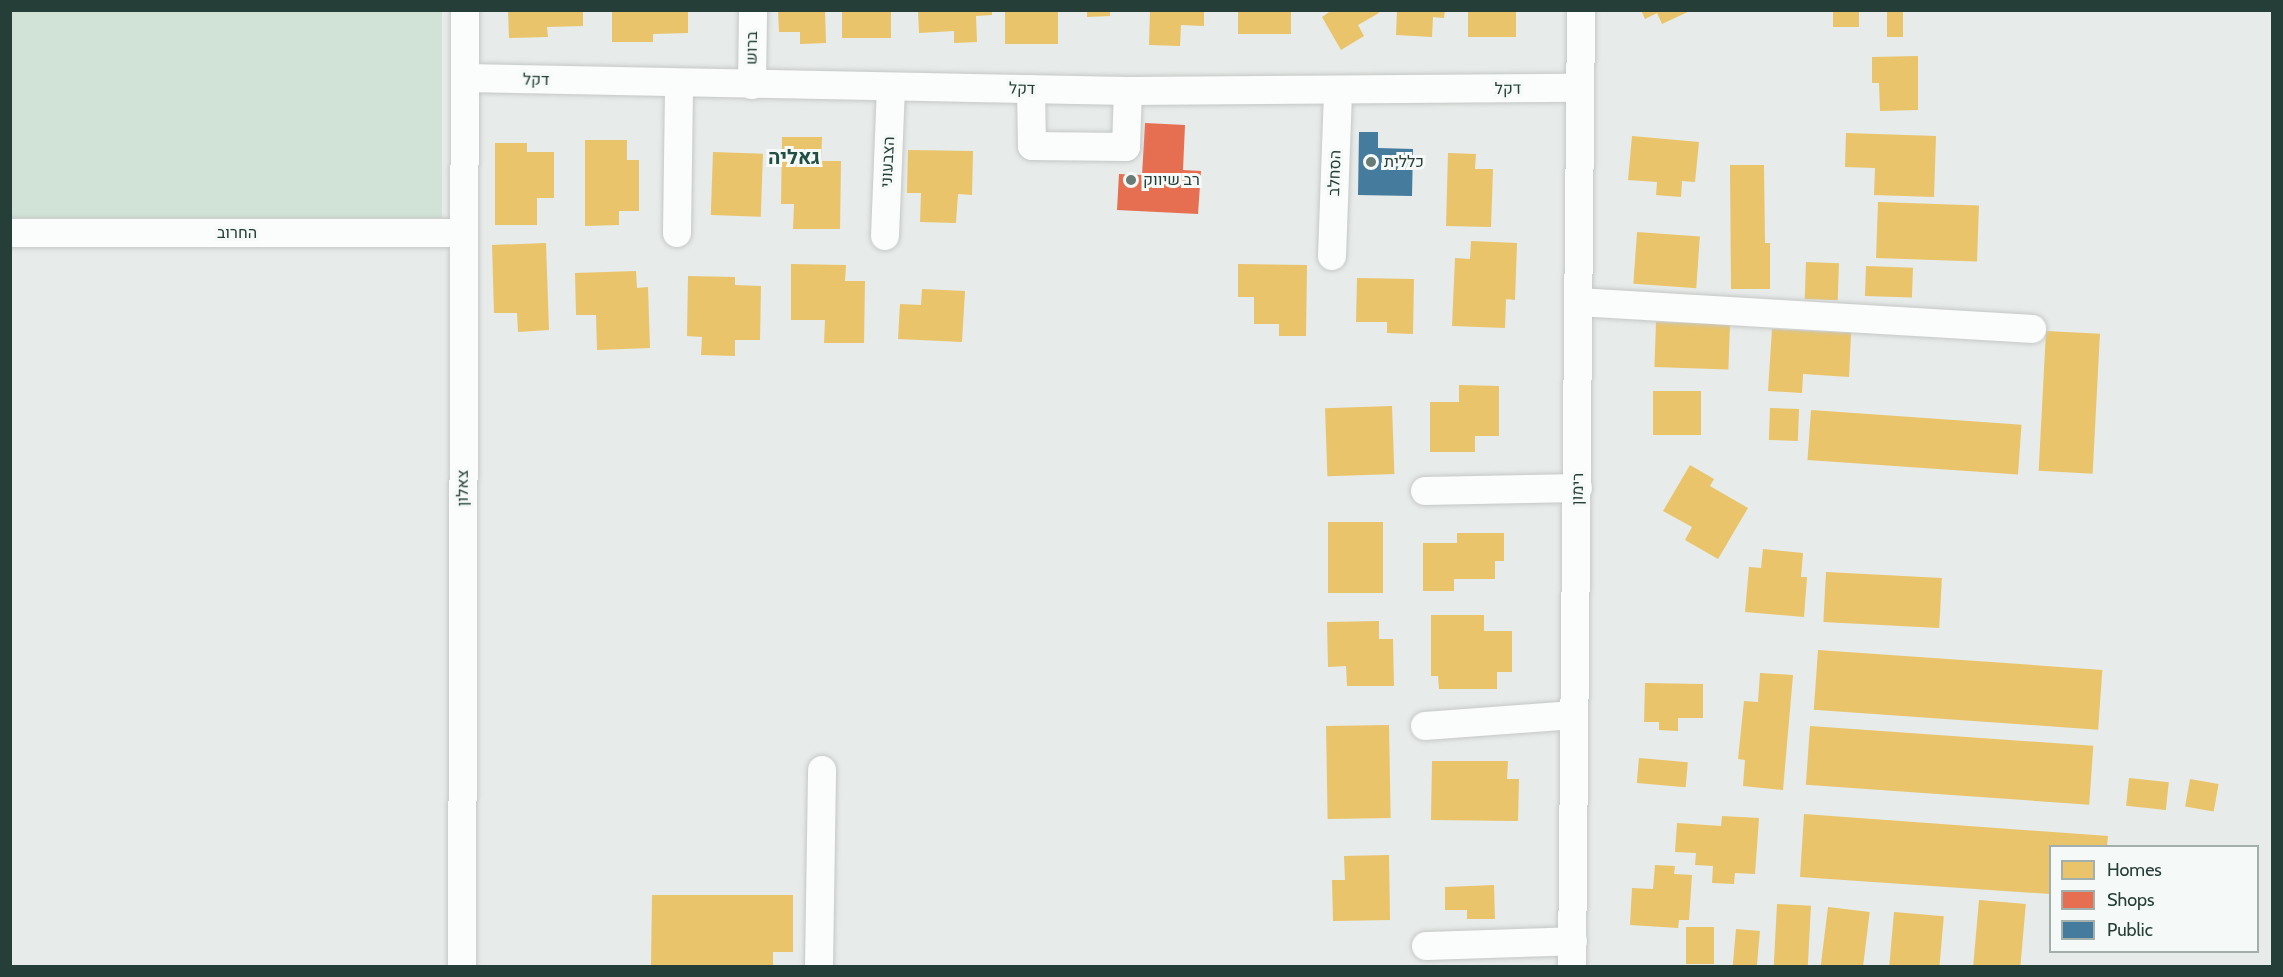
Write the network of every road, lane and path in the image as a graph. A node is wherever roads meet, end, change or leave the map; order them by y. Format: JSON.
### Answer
{"nodes":[{"id":1,"x":465,"y":10,"type":"edge"},
{"id":2,"x":753,"y":10,"type":"edge"},
{"id":3,"x":1581,"y":10,"type":"edge"},
{"id":4,"x":465,"y":78,"type":"junction"},
{"id":5,"x":679,"y":83,"type":"junction"},
{"id":6,"x":752,"y":85,"type":"junction"},
{"id":7,"x":891,"y":87,"type":"junction"},
{"id":8,"x":1580,"y":88,"type":"junction"},
{"id":9,"x":1031,"y":89,"type":"junction"},
{"id":10,"x":1128,"y":91,"type":"junction"},
{"id":11,"x":1338,"y":91,"type":"junction"},
{"id":12,"x":677,"y":232,"type":"dead end"},
{"id":13,"x":10,"y":233,"type":"edge"},
{"id":14,"x":464,"y":233,"type":"junction"},
{"id":15,"x":885,"y":236,"type":"dead end"},
{"id":16,"x":1332,"y":256,"type":"dead end"},
{"id":17,"x":1579,"y":302,"type":"junction"},
{"id":18,"x":2032,"y":329,"type":"dead end"},
{"id":19,"x":1578,"y":488,"type":"junction"},
{"id":20,"x":1425,"y":491,"type":"dead end"},
{"id":21,"x":1574,"y":715,"type":"junction"},
{"id":22,"x":1425,"y":726,"type":"dead end"},
{"id":23,"x":822,"y":770,"type":"dead end"},
{"id":24,"x":1426,"y":946,"type":"dead end"},
{"id":25,"x":1572,"y":954,"type":"edge"},
{"id":26,"x":462,"y":966,"type":"edge"},
{"id":27,"x":819,"y":966,"type":"edge"}],
"edges":[{"from":1,"to":4,"type":"street","name":"צאלון"},
{"from":2,"to":6,"type":"street","name":"ברוש"},
{"from":3,"to":8,"type":"street","name":"רימון"},
{"from":4,"to":5,"type":"street","name":"דקל"},
{"from":4,"to":14,"type":"street","name":"צאלון"},
{"from":5,"to":6,"type":"street","name":"דקל"},
{"from":5,"to":12,"type":"street"},
{"from":6,"to":7,"type":"street","name":"דקל"},
{"from":7,"to":9,"type":"street","name":"דקל"},
{"from":7,"to":15,"type":"street","name":"הצבעוני"},
{"from":8,"to":11,"type":"street","name":"דקל"},
{"from":8,"to":17,"type":"street","name":"רימון"},
{"from":9,"to":10,"type":"street","name":"דקל"},
{"from":9,"to":10,"type":"street"},
{"from":10,"to":11,"type":"street","name":"דקל"},
{"from":11,"to":16,"type":"street","name":"הסחלב"},
{"from":13,"to":14,"type":"street","name":"החרוב"},
{"from":14,"to":26,"type":"street","name":"צאלון"},
{"from":17,"to":18,"type":"street"},
{"from":17,"to":19,"type":"street","name":"רימון"},
{"from":19,"to":20,"type":"street"},
{"from":19,"to":21,"type":"street","name":"רימון"},
{"from":21,"to":22,"type":"street"},
{"from":21,"to":25,"type":"street","name":"רימון"},
{"from":23,"to":27,"type":"street"},
{"from":24,"to":25,"type":"street"}]}
